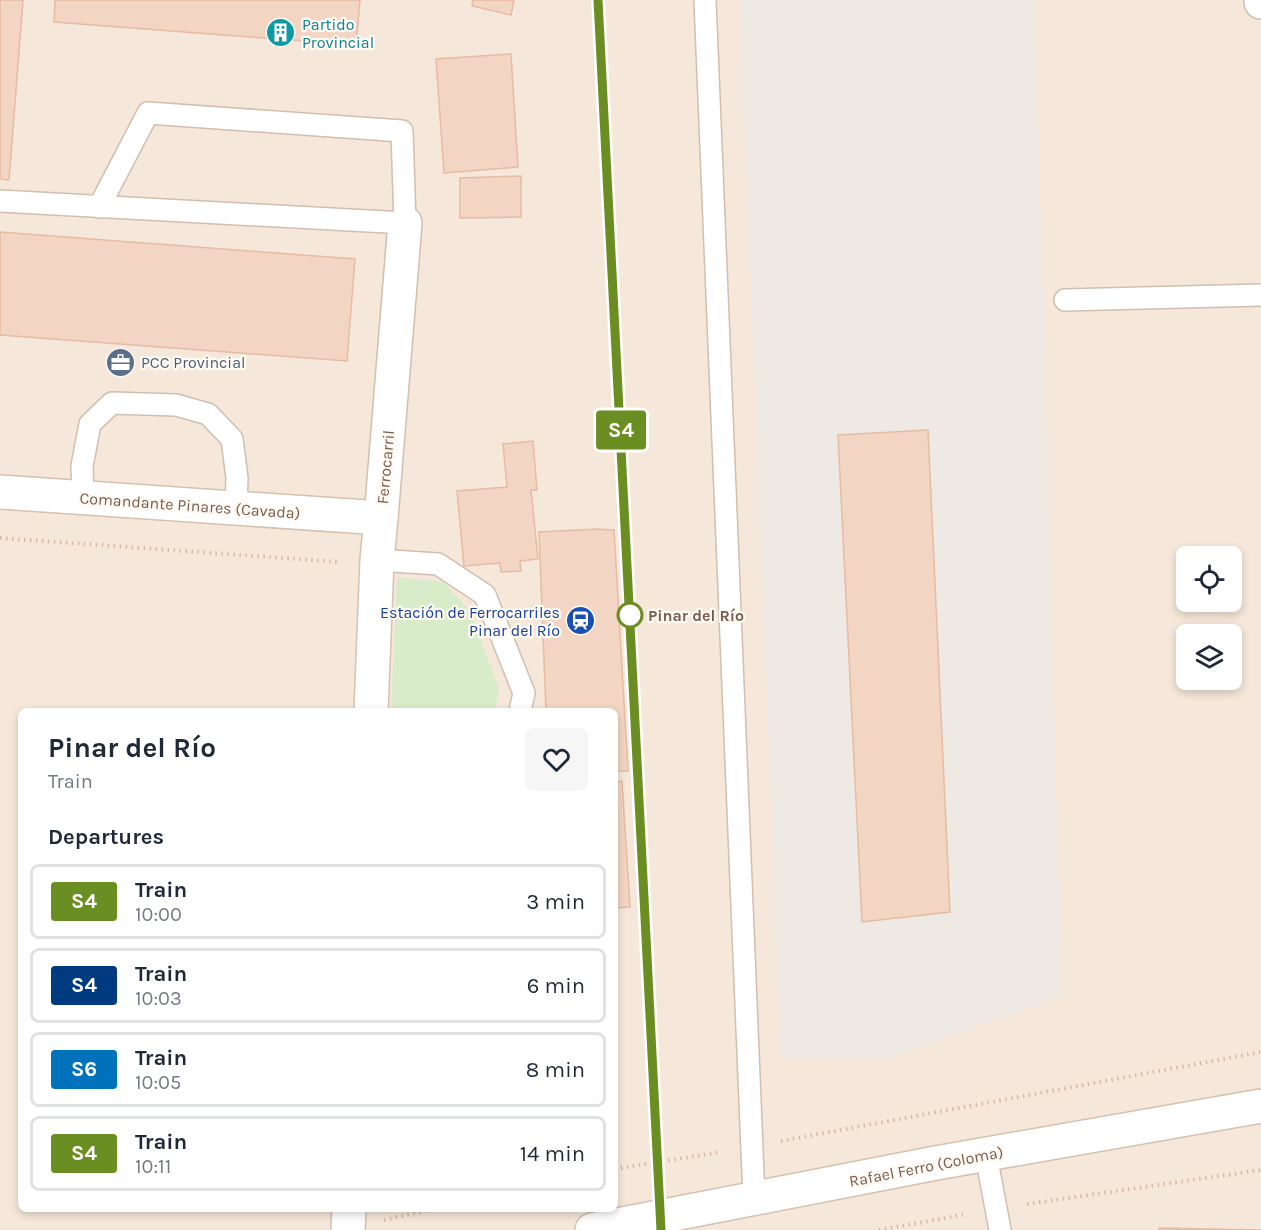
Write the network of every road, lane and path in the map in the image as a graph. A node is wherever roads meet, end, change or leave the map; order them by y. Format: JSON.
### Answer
{"nodes":[{"id":1,"x":705,"y":0,"type":"edge"},
{"id":2,"x":0,"y":201,"type":"edge"},
{"id":3,"x":99,"y":207,"type":"junction"},
{"id":4,"x":405,"y":223,"type":"junction"},
{"id":5,"x":1261,"y":296,"type":"edge"},
{"id":6,"x":1065,"y":300,"type":"dead end"},
{"id":7,"x":0,"y":492,"type":"edge"},
{"id":8,"x":83,"y":497,"type":"junction"},
{"id":9,"x":236,"y":508,"type":"junction"},
{"id":10,"x":381,"y":518,"type":"junction"},
{"id":11,"x":0,"y":538,"type":"edge"},
{"id":12,"x":377,"y":560,"type":"junction"},
{"id":13,"x":371,"y":708,"type":"edge"},
{"id":14,"x":521,"y":708,"type":"edge"},
{"id":15,"x":1261,"y":1052,"type":"edge"},
{"id":16,"x":1261,"y":1106,"type":"edge"},
{"id":17,"x":752,"y":1146,"type":"junction"},
{"id":18,"x":986,"y":1155,"type":"junction"},
{"id":19,"x":618,"y":1168,"type":"edge"},
{"id":20,"x":1261,"y":1170,"type":"edge"},
{"id":21,"x":754,"y":1199,"type":"junction"},
{"id":22,"x":996,"y":1209,"type":"junction"},
{"id":23,"x":349,"y":1212,"type":"edge"},
{"id":24,"x":348,"y":1230,"type":"edge"},
{"id":25,"x":592,"y":1230,"type":"edge"},
{"id":26,"x":879,"y":1230,"type":"edge"},
{"id":27,"x":1000,"y":1230,"type":"edge"}],
"edges":[{"from":1,"to":17,"type":"lane"},
{"from":2,"to":3,"type":"lane"},
{"from":3,"to":4,"type":"lane"},
{"from":3,"to":4,"type":"lane"},
{"from":4,"to":10,"type":"main road","name":"Ferrocarril"},
{"from":5,"to":6,"type":"lane"},
{"from":7,"to":8,"type":"main road","name":"Comandante Pinares (Cavada)"},
{"from":8,"to":9,"type":"main road","name":"Comandante Pinares (Cavada)"},
{"from":8,"to":9,"type":"lane"},
{"from":9,"to":10,"type":"main road","name":"Comandante Pinares (Cavada)"},
{"from":10,"to":12,"type":"main road","name":"Ferrocarril"},
{"from":11,"to":12,"type":"path"},
{"from":12,"to":13,"type":"main road","name":"Ferrocarril"},
{"from":12,"to":14,"type":"lane"},
{"from":15,"to":17,"type":"path"},
{"from":16,"to":18,"type":"main road","name":"Rafael Ferro (Coloma)"},
{"from":17,"to":19,"type":"path"},
{"from":17,"to":21,"type":"lane"},
{"from":18,"to":21,"type":"main road","name":"Rafael Ferro (Coloma)"},
{"from":18,"to":22,"type":"lane"},
{"from":20,"to":22,"type":"path"},
{"from":21,"to":25,"type":"main road","name":"Rafael Ferro (Coloma)"},
{"from":22,"to":26,"type":"path"},
{"from":22,"to":27,"type":"lane"},
{"from":23,"to":24,"type":"main road"}]}
